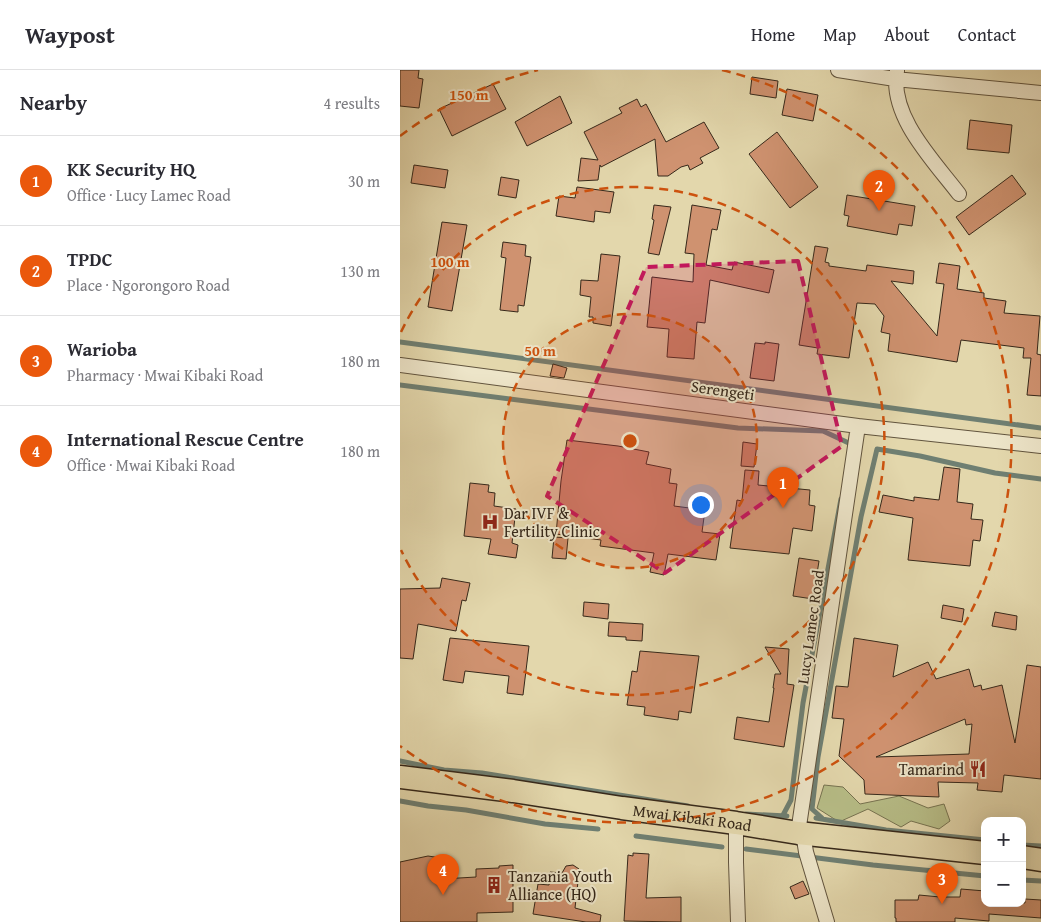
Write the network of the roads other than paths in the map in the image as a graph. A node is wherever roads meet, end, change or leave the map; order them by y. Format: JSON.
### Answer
{"nodes":[{"id":1,"x":838,"y":70,"type":"edge"},
{"id":2,"x":896,"y":74,"type":"edge"},
{"id":3,"x":1041,"y":92,"type":"edge"},
{"id":4,"x":958,"y":194,"type":"dead end"},
{"id":5,"x":400,"y":365,"type":"edge"},
{"id":6,"x":858,"y":426,"type":"junction"},
{"id":7,"x":1041,"y":446,"type":"edge"},
{"id":8,"x":400,"y":777,"type":"edge"},
{"id":9,"x":736,"y":823,"type":"junction"},
{"id":10,"x":802,"y":839,"type":"junction"},
{"id":11,"x":981,"y":853,"type":"edge"},
{"id":12,"x":1026,"y":858,"type":"edge"},
{"id":13,"x":1041,"y":860,"type":"edge"},
{"id":14,"x":738,"y":922,"type":"edge"},
{"id":15,"x":827,"y":922,"type":"edge"}],
"edges":[{"from":1,"to":2,"type":"street"},
{"from":2,"to":3,"type":"street"},
{"from":2,"to":4,"type":"street"},
{"from":5,"to":6,"type":"street","name":"Serengeti"},
{"from":6,"to":7,"type":"street","name":"Serengeti"},
{"from":6,"to":10,"type":"street","name":"Lucy Lamec Road"},
{"from":8,"to":9,"type":"main road","name":"Mwai Kibaki Road"},
{"from":9,"to":10,"type":"main road","name":"Mwai Kibaki Road"},
{"from":9,"to":14,"type":"street"},
{"from":10,"to":11,"type":"main road","name":"Mwai Kibaki Road"},
{"from":10,"to":15,"type":"street"},
{"from":12,"to":13,"type":"main road"}]}
